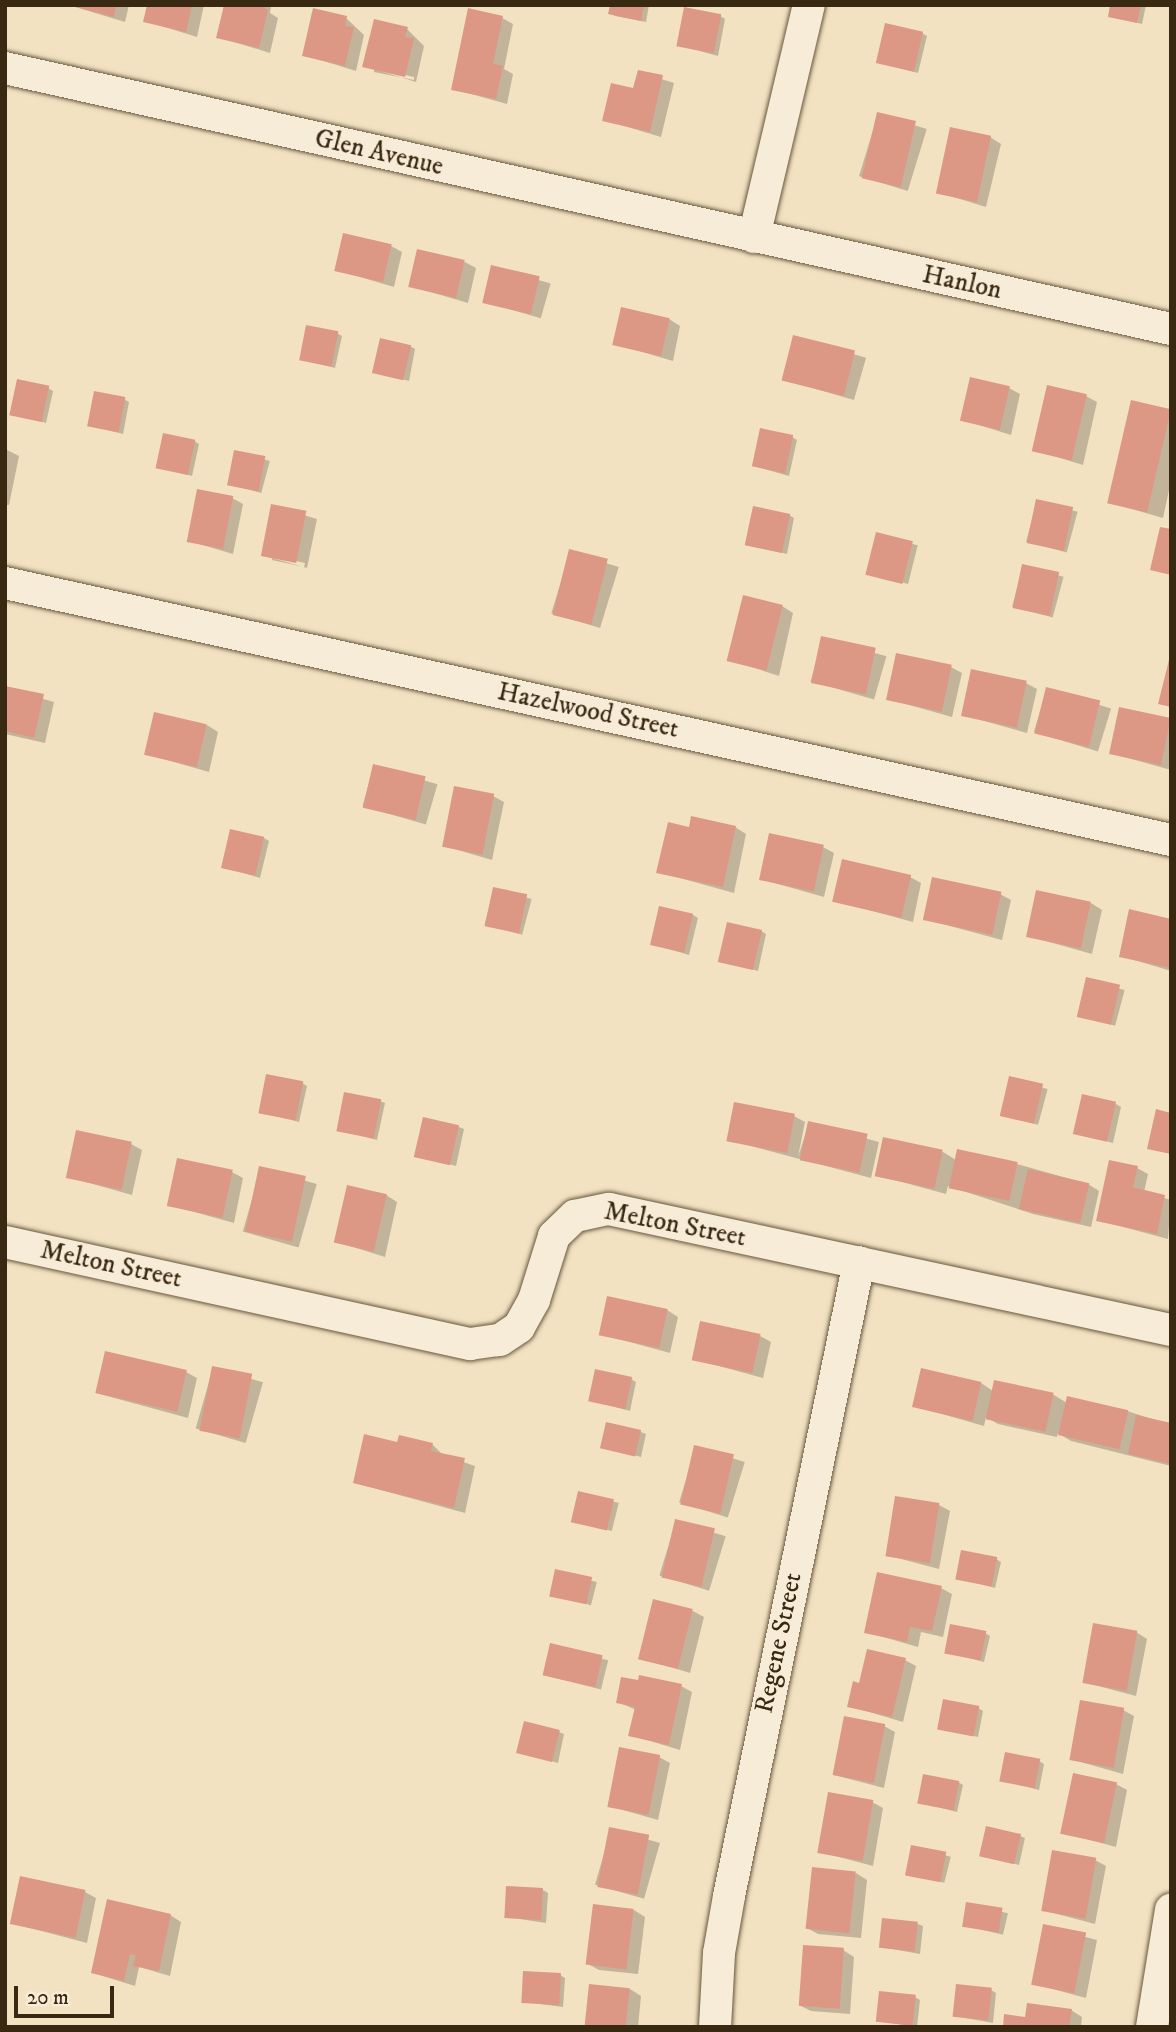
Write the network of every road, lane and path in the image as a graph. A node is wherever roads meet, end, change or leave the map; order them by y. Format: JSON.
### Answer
{"nodes":[{"id":1,"x":808,"y":5,"type":"edge"},
{"id":2,"x":5,"y":68,"type":"edge"},
{"id":3,"x":754,"y":237,"type":"junction"},
{"id":4,"x":1171,"y":329,"type":"edge"},
{"id":5,"x":5,"y":583,"type":"edge"},
{"id":6,"x":1171,"y":840,"type":"edge"},
{"id":7,"x":5,"y":1242,"type":"edge"},
{"id":8,"x":859,"y":1262,"type":"junction"},
{"id":9,"x":1171,"y":1330,"type":"edge"},
{"id":10,"x":1171,"y":1910,"type":"edge"},
{"id":11,"x":715,"y":2027,"type":"edge"},
{"id":12,"x":1152,"y":2027,"type":"edge"}],
"edges":[{"from":1,"to":3,"type":"street"},
{"from":2,"to":3,"type":"street","name":"Glen Avenue"},
{"from":3,"to":4,"type":"street","name":"Hanlon"},
{"from":5,"to":6,"type":"street","name":"Hazelwood Street"},
{"from":7,"to":8,"type":"street","name":"Melton Street"},
{"from":8,"to":9,"type":"street","name":"Melton Street"},
{"from":8,"to":11,"type":"street","name":"Regene Street"},
{"from":10,"to":12,"type":"street"}]}
